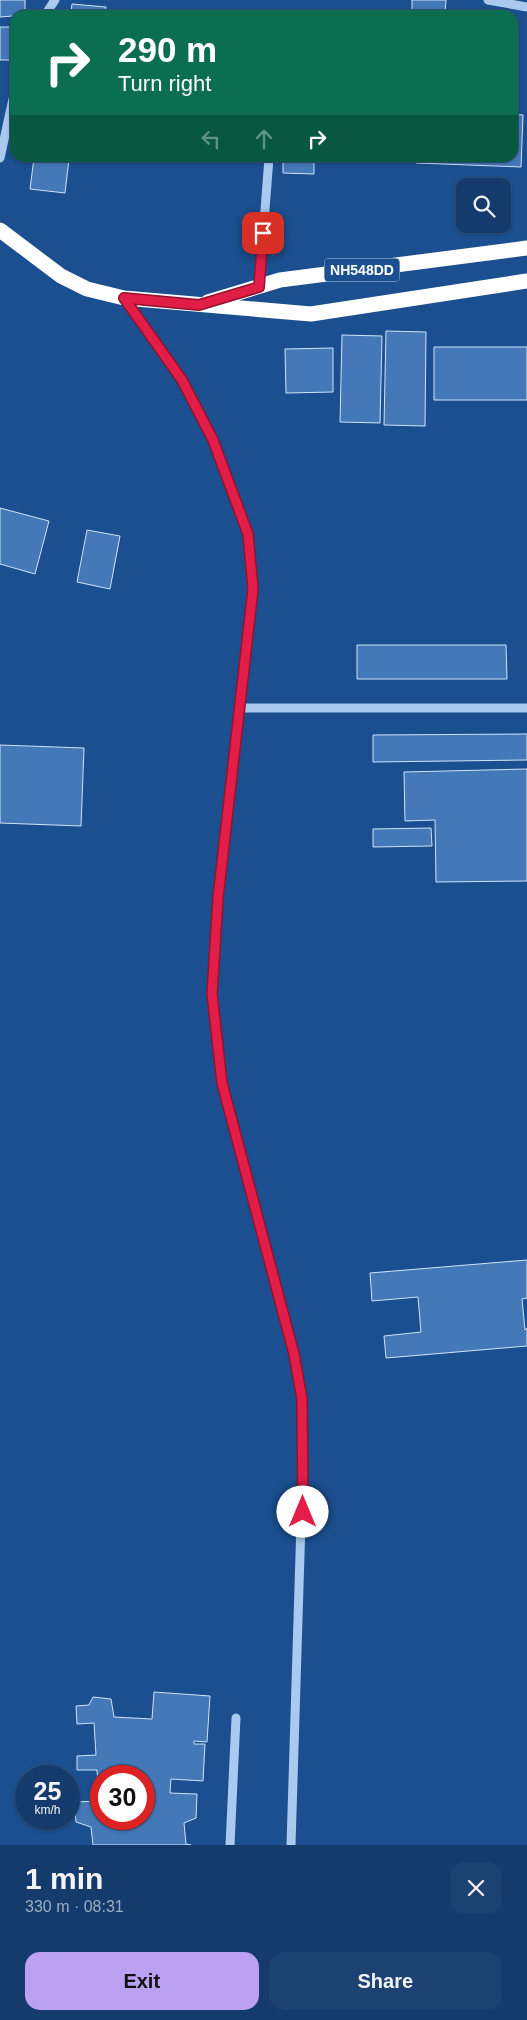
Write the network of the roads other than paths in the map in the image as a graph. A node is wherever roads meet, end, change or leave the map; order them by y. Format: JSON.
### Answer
{"nodes":[{"id":1,"x":488,"y":0,"type":"edge"},
{"id":2,"x":527,"y":7,"type":"edge"},
{"id":3,"x":10,"y":113,"type":"edge"},
{"id":4,"x":0,"y":158,"type":"edge"},
{"id":5,"x":269,"y":162,"type":"edge"},
{"id":6,"x":0,"y":230,"type":"edge"},
{"id":7,"x":527,"y":248,"type":"edge"},
{"id":8,"x":527,"y":281,"type":"edge"},
{"id":9,"x":259,"y":287,"type":"junction"},
{"id":10,"x":124,"y":298,"type":"junction"},
{"id":11,"x":199,"y":305,"type":"junction"},
{"id":12,"x":240,"y":708,"type":"junction"},
{"id":13,"x":527,"y":708,"type":"edge"},
{"id":14,"x":236,"y":1718,"type":"dead end"},
{"id":15,"x":230,"y":1845,"type":"edge"},
{"id":16,"x":291,"y":1845,"type":"edge"}],
"edges":[{"from":1,"to":2,"type":"street"},
{"from":3,"to":4,"type":"street"},
{"from":5,"to":9,"type":"street"},
{"from":6,"to":10,"type":"highway","number":"NH548DD"},
{"from":7,"to":9,"type":"highway","number":"NH548DD"},
{"from":8,"to":11,"type":"highway","number":"NH548DD"},
{"from":9,"to":11,"type":"highway","number":"NH548DD"},
{"from":10,"to":11,"type":"highway","number":"NH548DD"},
{"from":10,"to":12,"type":"street"},
{"from":12,"to":13,"type":"street"},
{"from":12,"to":16,"type":"street"},
{"from":14,"to":15,"type":"street"}]}
